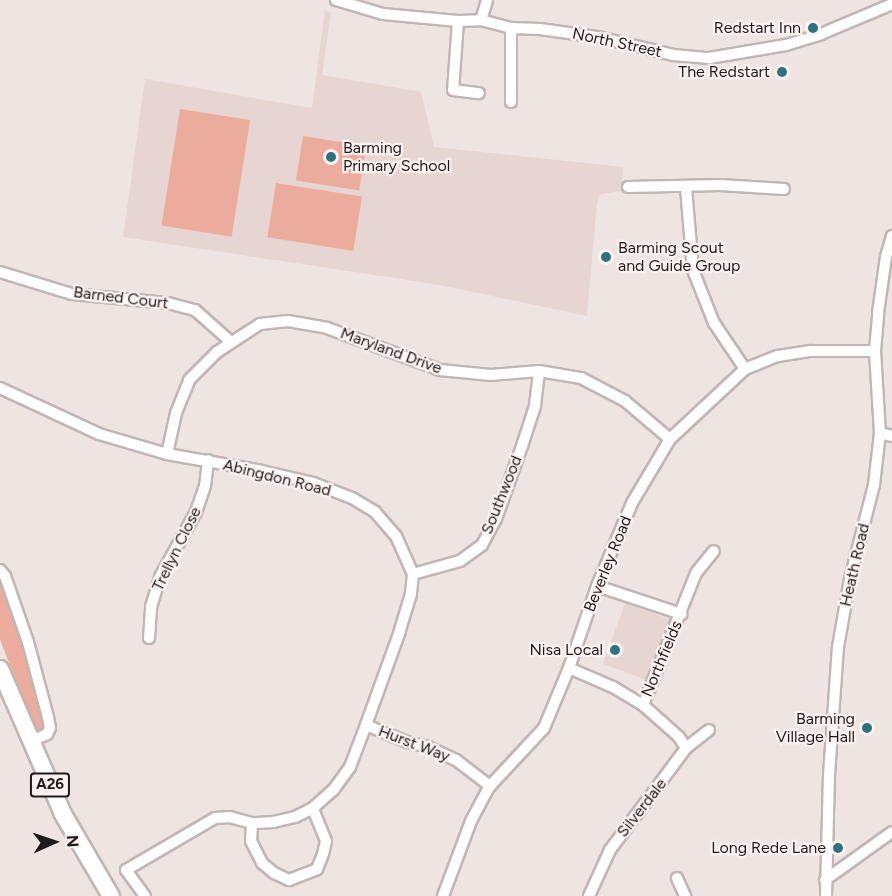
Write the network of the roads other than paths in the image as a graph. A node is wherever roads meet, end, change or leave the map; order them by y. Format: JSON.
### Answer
{"nodes":[{"id":1,"x":336,"y":0,"type":"edge"},
{"id":2,"x":487,"y":0,"type":"edge"},
{"id":3,"x":892,"y":4,"type":"edge"},
{"id":4,"x":482,"y":20,"type":"junction"},
{"id":5,"x":459,"y":21,"type":"junction"},
{"id":6,"x":511,"y":28,"type":"junction"},
{"id":7,"x":479,"y":93,"type":"dead end"},
{"id":8,"x":512,"y":102,"type":"dead end"},
{"id":9,"x":624,"y":188,"type":"dead end"},
{"id":10,"x":687,"y":188,"type":"junction"},
{"id":11,"x":784,"y":189,"type":"dead end"},
{"id":12,"x":892,"y":236,"type":"edge"},
{"id":13,"x":0,"y":272,"type":"edge"},
{"id":14,"x":231,"y":342,"type":"junction"},
{"id":15,"x":876,"y":351,"type":"junction"},
{"id":16,"x":745,"y":369,"type":"junction"},
{"id":17,"x":539,"y":371,"type":"junction"},
{"id":18,"x":0,"y":388,"type":"edge"},
{"id":19,"x":880,"y":433,"type":"junction"},
{"id":20,"x":892,"y":436,"type":"edge"},
{"id":21,"x":670,"y":439,"type":"junction"},
{"id":22,"x":167,"y":454,"type":"junction"},
{"id":23,"x":208,"y":460,"type":"junction"},
{"id":24,"x":714,"y":551,"type":"dead end"},
{"id":25,"x":0,"y":570,"type":"edge"},
{"id":26,"x":413,"y":574,"type":"junction"},
{"id":27,"x":597,"y":586,"type":"junction"},
{"id":28,"x":681,"y":614,"type":"junction"},
{"id":29,"x":149,"y":638,"type":"dead end"},
{"id":30,"x":569,"y":668,"type":"junction"},
{"id":31,"x":0,"y":669,"type":"edge"},
{"id":32,"x":643,"y":705,"type":"junction"},
{"id":33,"x":366,"y":726,"type":"junction"},
{"id":34,"x":709,"y":730,"type":"dead end"},
{"id":35,"x":30,"y":742,"type":"junction"},
{"id":36,"x":686,"y":748,"type":"junction"},
{"id":37,"x":490,"y":786,"type":"junction"},
{"id":38,"x":313,"y":808,"type":"junction"},
{"id":39,"x":252,"y":823,"type":"junction"},
{"id":40,"x":892,"y":832,"type":"edge"},
{"id":41,"x":677,"y":878,"type":"dead end"},
{"id":42,"x":825,"y":880,"type":"junction"},
{"id":43,"x":111,"y":896,"type":"edge"},
{"id":44,"x":145,"y":896,"type":"edge"},
{"id":45,"x":443,"y":896,"type":"edge"},
{"id":46,"x":589,"y":896,"type":"edge"},
{"id":47,"x":685,"y":896,"type":"edge"},
{"id":48,"x":826,"y":896,"type":"edge"}],
"edges":[{"from":1,"to":5,"type":"street","name":"North Street"},
{"from":2,"to":4,"type":"street"},
{"from":3,"to":6,"type":"street","name":"North Street"},
{"from":4,"to":5,"type":"street","name":"North Street"},
{"from":4,"to":6,"type":"street","name":"North Street"},
{"from":5,"to":7,"type":"street"},
{"from":6,"to":8,"type":"street"},
{"from":9,"to":10,"type":"street"},
{"from":10,"to":11,"type":"street"},
{"from":10,"to":16,"type":"street"},
{"from":12,"to":15,"type":"street","name":"Heath Road"},
{"from":13,"to":14,"type":"street","name":"Barned Court"},
{"from":14,"to":17,"type":"street","name":"Maryland Drive"},
{"from":14,"to":22,"type":"street","name":"Maryland Drive"},
{"from":15,"to":16,"type":"street","name":"Beverley Road"},
{"from":15,"to":19,"type":"street","name":"Heath Road"},
{"from":16,"to":21,"type":"street","name":"Beverley Road"},
{"from":17,"to":21,"type":"street","name":"Maryland Drive"},
{"from":17,"to":26,"type":"street","name":"Southwood"},
{"from":18,"to":22,"type":"street","name":"Abingdon Road"},
{"from":19,"to":20,"type":"street"},
{"from":19,"to":42,"type":"street","name":"Heath Road"},
{"from":21,"to":27,"type":"street","name":"Beverley Road"},
{"from":22,"to":23,"type":"street","name":"Abingdon Road"},
{"from":23,"to":26,"type":"street","name":"Abingdon Road"},
{"from":23,"to":29,"type":"street","name":"Trellyn Close"},
{"from":24,"to":28,"type":"street","name":"Northfields"},
{"from":25,"to":35,"type":"street"},
{"from":26,"to":33,"type":"street"},
{"from":27,"to":28,"type":"street","name":"Northfields"},
{"from":27,"to":30,"type":"street","name":"Beverley Road"},
{"from":28,"to":32,"type":"street","name":"Northfields"},
{"from":30,"to":32,"type":"street"},
{"from":30,"to":37,"type":"street","name":"Beverley Road"},
{"from":31,"to":35,"type":"main road","number":"A26"},
{"from":32,"to":36,"type":"street"},
{"from":33,"to":37,"type":"street","name":"Hurst Way"},
{"from":33,"to":38,"type":"street"},
{"from":34,"to":36,"type":"street","name":"Silverdale"},
{"from":35,"to":43,"type":"main road","number":"A26"},
{"from":36,"to":46,"type":"street","name":"Silverdale"},
{"from":37,"to":45,"type":"street","name":"Beverley Road"},
{"from":38,"to":39,"type":"street"},
{"from":38,"to":39,"type":"street"},
{"from":39,"to":44,"type":"street"},
{"from":40,"to":42,"type":"street"},
{"from":41,"to":47,"type":"street"},
{"from":42,"to":48,"type":"street","name":"Heath Road"}]}
